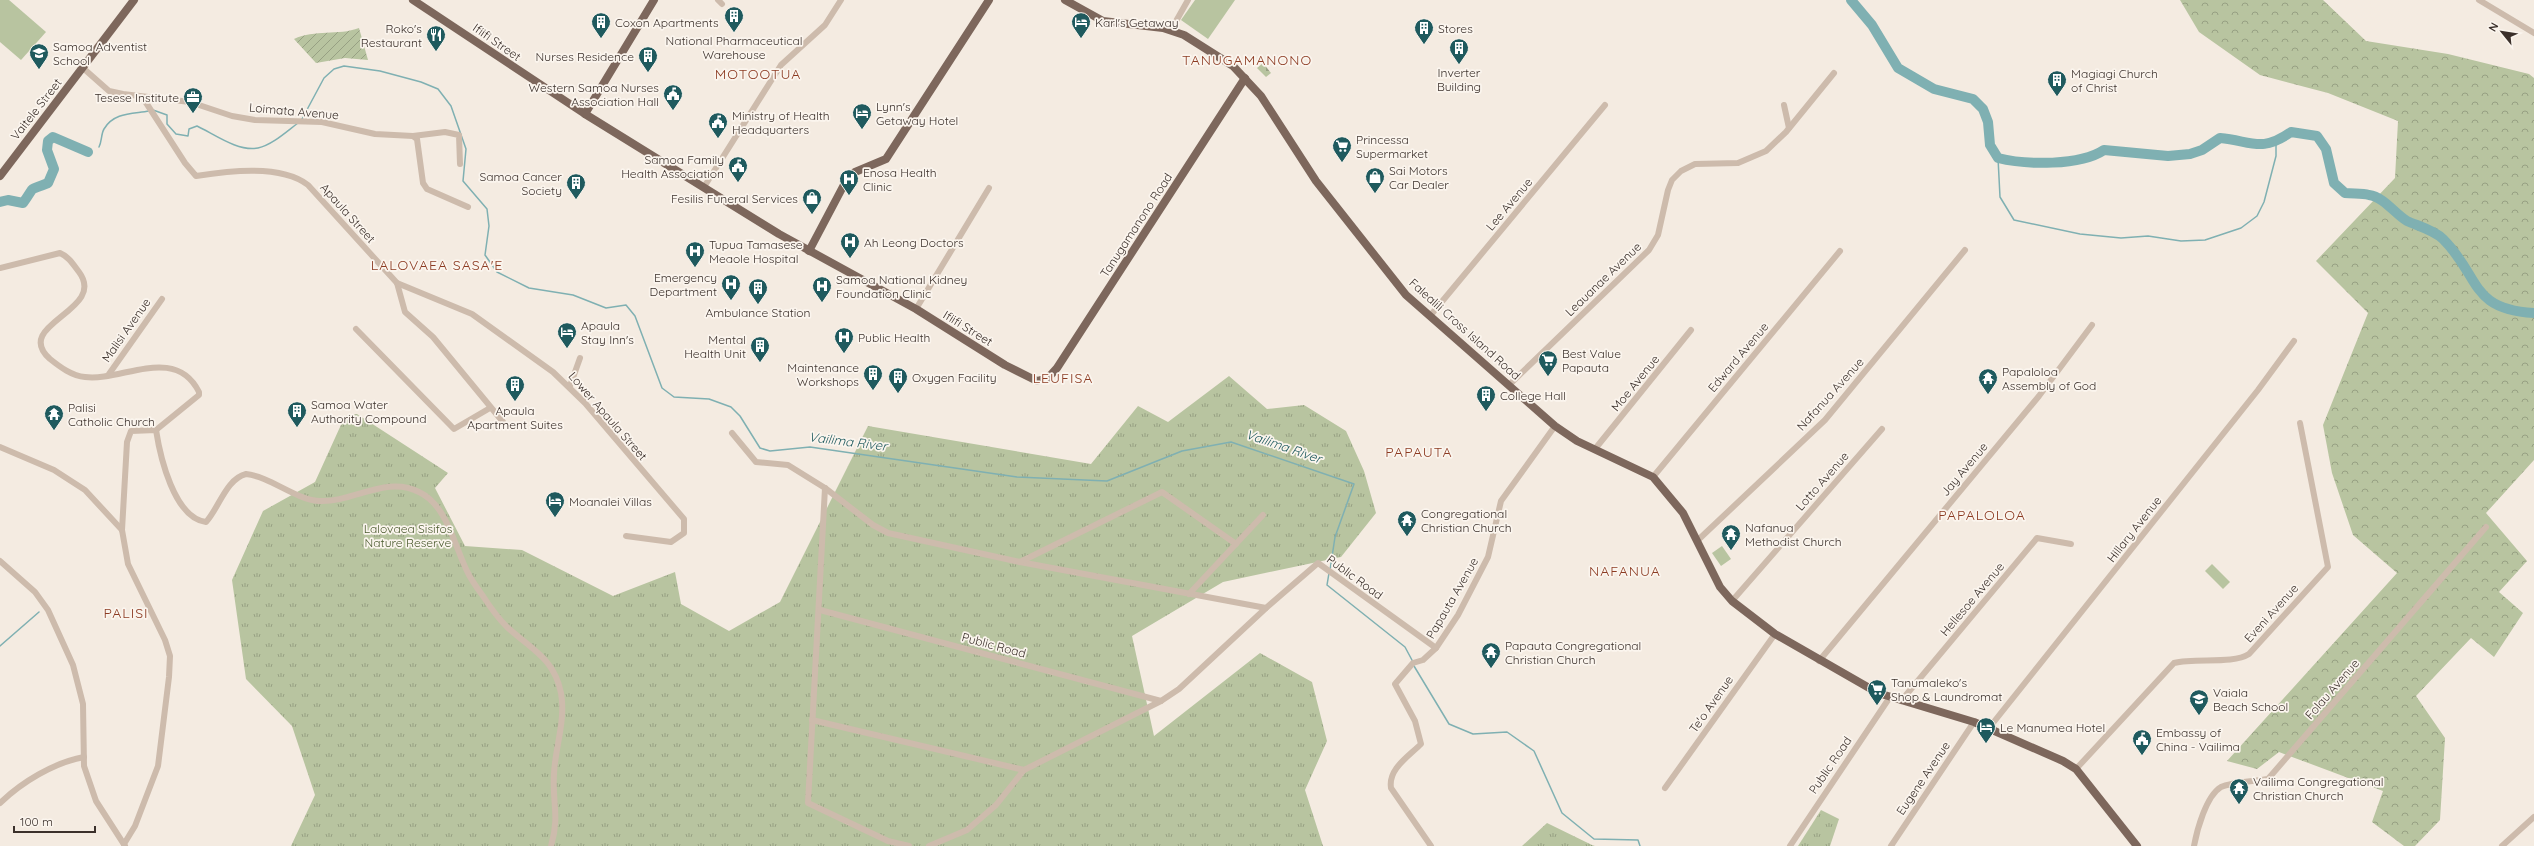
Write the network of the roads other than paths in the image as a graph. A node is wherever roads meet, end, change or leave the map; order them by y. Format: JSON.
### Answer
{"nodes":[{"id":1,"x":134,"y":0,"type":"edge"},
{"id":2,"x":413,"y":0,"type":"edge"},
{"id":3,"x":654,"y":0,"type":"edge"},
{"id":4,"x":842,"y":0,"type":"edge"},
{"id":5,"x":990,"y":0,"type":"edge"},
{"id":6,"x":1065,"y":0,"type":"edge"},
{"id":7,"x":1188,"y":0,"type":"edge"},
{"id":8,"x":2479,"y":0,"type":"edge"},
{"id":9,"x":1171,"y":30,"type":"junction"},
{"id":10,"x":2534,"y":33,"type":"edge"},
{"id":11,"x":83,"y":68,"type":"junction"},
{"id":12,"x":1834,"y":73,"type":"dead end"},
{"id":13,"x":1245,"y":78,"type":"junction"},
{"id":14,"x":143,"y":98,"type":"junction"},
{"id":15,"x":1605,"y":105,"type":"dead end"},
{"id":16,"x":1784,"y":105,"type":"dead end"},
{"id":17,"x":584,"y":114,"type":"junction"},
{"id":18,"x":1789,"y":128,"type":"junction"},
{"id":19,"x":413,"y":136,"type":"junction"},
{"id":20,"x":460,"y":164,"type":"dead end"},
{"id":21,"x":0,"y":176,"type":"edge"},
{"id":22,"x":704,"y":187,"type":"junction"},
{"id":23,"x":989,"y":188,"type":"dead end"},
{"id":24,"x":468,"y":207,"type":"dead end"},
{"id":25,"x":1965,"y":250,"type":"dead end"},
{"id":26,"x":809,"y":251,"type":"junction"},
{"id":27,"x":1840,"y":251,"type":"dead end"},
{"id":28,"x":0,"y":268,"type":"edge"},
{"id":29,"x":397,"y":283,"type":"junction"},
{"id":30,"x":162,"y":299,"type":"dead end"},
{"id":31,"x":916,"y":309,"type":"junction"},
{"id":32,"x":1430,"y":316,"type":"junction"},
{"id":33,"x":2092,"y":325,"type":"dead end"},
{"id":34,"x":356,"y":329,"type":"dead end"},
{"id":35,"x":1691,"y":330,"type":"dead end"},
{"id":36,"x":2294,"y":341,"type":"dead end"},
{"id":37,"x":580,"y":358,"type":"dead end"},
{"id":38,"x":109,"y":374,"type":"junction"},
{"id":39,"x":1042,"y":380,"type":"joint"},
{"id":40,"x":570,"y":386,"type":"junction"},
{"id":41,"x":1509,"y":386,"type":"junction"},
{"id":42,"x":490,"y":408,"type":"junction"},
{"id":43,"x":503,"y":422,"type":"dead end"},
{"id":44,"x":2300,"y":423,"type":"dead end"},
{"id":45,"x":1555,"y":426,"type":"junction"},
{"id":46,"x":1882,"y":429,"type":"dead end"},
{"id":47,"x":156,"y":430,"type":"junction"},
{"id":48,"x":732,"y":433,"type":"dead end"},
{"id":49,"x":0,"y":447,"type":"edge"},
{"id":50,"x":1596,"y":449,"type":"junction"},
{"id":51,"x":1653,"y":477,"type":"junction"},
{"id":52,"x":825,"y":488,"type":"junction"},
{"id":53,"x":1263,"y":515,"type":"dead end"},
{"id":54,"x":2486,"y":527,"type":"dead end"},
{"id":55,"x":122,"y":530,"type":"junction"},
{"id":56,"x":626,"y":536,"type":"dead end"},
{"id":57,"x":1698,"y":541,"type":"junction"},
{"id":58,"x":1236,"y":544,"type":"junction"},
{"id":59,"x":2071,"y":544,"type":"dead end"},
{"id":60,"x":0,"y":561,"type":"edge"},
{"id":61,"x":1020,"y":562,"type":"junction"},
{"id":62,"x":1189,"y":594,"type":"junction"},
{"id":63,"x":1732,"y":601,"type":"junction"},
{"id":64,"x":1266,"y":608,"type":"junction"},
{"id":65,"x":820,"y":610,"type":"junction"},
{"id":66,"x":1775,"y":634,"type":"junction"},
{"id":67,"x":1436,"y":648,"type":"junction"},
{"id":68,"x":1819,"y":661,"type":"junction"},
{"id":69,"x":1890,"y":697,"type":"junction"},
{"id":70,"x":1162,"y":701,"type":"junction"},
{"id":71,"x":1901,"y":701,"type":"junction"},
{"id":72,"x":812,"y":720,"type":"junction"},
{"id":73,"x":1974,"y":722,"type":"junction"},
{"id":74,"x":1989,"y":728,"type":"junction"},
{"id":75,"x":84,"y":757,"type":"junction"},
{"id":76,"x":2076,"y":769,"type":"junction"},
{"id":77,"x":1024,"y":770,"type":"junction"},
{"id":78,"x":1665,"y":788,"type":"dead end"},
{"id":79,"x":0,"y":803,"type":"edge"},
{"id":80,"x":2534,"y":817,"type":"edge"},
{"id":81,"x":888,"y":844,"type":"edge"},
{"id":82,"x":2133,"y":844,"type":"edge"},
{"id":83,"x":125,"y":845,"type":"edge"},
{"id":84,"x":551,"y":846,"type":"edge"},
{"id":85,"x":909,"y":846,"type":"edge"},
{"id":86,"x":929,"y":846,"type":"edge"},
{"id":87,"x":1431,"y":846,"type":"edge"},
{"id":88,"x":1790,"y":846,"type":"edge"},
{"id":89,"x":1891,"y":846,"type":"edge"},
{"id":90,"x":2194,"y":846,"type":"edge"},
{"id":91,"x":2502,"y":846,"type":"edge"}],
"edges":[{"from":1,"to":11,"type":"main road","name":"Vaitele Street"},
{"from":2,"to":17,"type":"main road","name":"Ifiifi Street"},
{"from":3,"to":17,"type":"main road"},
{"from":4,"to":22,"type":"street"},
{"from":5,"to":26,"type":"main road"},
{"from":6,"to":9,"type":"main road","name":"Falealili Cross Island Road"},
{"from":7,"to":9,"type":"street"},
{"from":8,"to":10,"type":"street"},
{"from":9,"to":13,"type":"main road","name":"Falealili Cross Island Road"},
{"from":11,"to":14,"type":"street","name":"Loimata Avenue"},
{"from":11,"to":21,"type":"main road","name":"Vaitele Street"},
{"from":12,"to":18,"type":"street","name":"Leauanae Avenue"},
{"from":13,"to":32,"type":"main road","name":"Falealili Cross Island Road"},
{"from":13,"to":39,"type":"main road","name":"Tanugamanono Road"},
{"from":14,"to":19,"type":"street","name":"Loimata Avenue"},
{"from":14,"to":29,"type":"street","name":"Apaula Street"},
{"from":15,"to":32,"type":"street","name":"Lee Avenue"},
{"from":16,"to":18,"type":"street"},
{"from":17,"to":22,"type":"main road","name":"Ifiifi Street"},
{"from":18,"to":41,"type":"street","name":"Leauanae Avenue"},
{"from":19,"to":20,"type":"street"},
{"from":19,"to":24,"type":"street"},
{"from":22,"to":26,"type":"main road","name":"Ifiifi Street"},
{"from":23,"to":31,"type":"street"},
{"from":25,"to":57,"type":"street","name":"Nafanua Avenue"},
{"from":26,"to":31,"type":"main road","name":"Ifiifi Street"},
{"from":27,"to":51,"type":"street","name":"Edward Avenue"},
{"from":28,"to":38,"type":"street"},
{"from":29,"to":40,"type":"street","name":"Lower Apaula Street"},
{"from":29,"to":42,"type":"street","name":"Apaula Street"},
{"from":30,"to":38,"type":"street","name":"Malisi Avenue"},
{"from":31,"to":39,"type":"main road","name":"Ifiifi Street"},
{"from":32,"to":41,"type":"main road","name":"Falealili Cross Island Road"},
{"from":33,"to":68,"type":"street","name":"Jay Avenue"},
{"from":34,"to":42,"type":"street"},
{"from":35,"to":50,"type":"street","name":"Moe Avenue"},
{"from":36,"to":74,"type":"street","name":"Hillary Avenue"},
{"from":37,"to":40,"type":"street"},
{"from":38,"to":47,"type":"street"},
{"from":40,"to":56,"type":"street","name":"Lower Apaula Street"},
{"from":41,"to":45,"type":"main road","name":"Falealili Cross Island Road"},
{"from":42,"to":43,"type":"street","name":"Apaula Street"},
{"from":44,"to":76,"type":"street","name":"Eveni Avenue"},
{"from":45,"to":50,"type":"main road","name":"Falealili Cross Island Road"},
{"from":45,"to":67,"type":"street","name":"Papauta Avenue"},
{"from":46,"to":63,"type":"street","name":"Lotto Avenue"},
{"from":47,"to":55,"type":"street"},
{"from":47,"to":84,"type":"street"},
{"from":48,"to":52,"type":"street"},
{"from":49,"to":55,"type":"street"},
{"from":50,"to":51,"type":"main road","name":"Falealili Cross Island Road"},
{"from":51,"to":57,"type":"main road","name":"Falealili Cross Island Road"},
{"from":52,"to":61,"type":"street"},
{"from":52,"to":65,"type":"street"},
{"from":53,"to":58,"type":"street"},
{"from":54,"to":90,"type":"street","name":"Folau Avenue"},
{"from":55,"to":83,"type":"street"},
{"from":57,"to":63,"type":"main road","name":"Falealili Cross Island Road"},
{"from":58,"to":61,"type":"street"},
{"from":58,"to":62,"type":"street"},
{"from":59,"to":71,"type":"street","name":"Hellesoe Avenue"},
{"from":60,"to":75,"type":"street"},
{"from":61,"to":62,"type":"street"},
{"from":62,"to":64,"type":"street"},
{"from":63,"to":66,"type":"main road","name":"Falealili Cross Island Road"},
{"from":64,"to":67,"type":"street","name":"Public Road"},
{"from":64,"to":70,"type":"street","name":"Public Road"},
{"from":65,"to":70,"type":"street","name":"Public Road"},
{"from":65,"to":72,"type":"street"},
{"from":66,"to":68,"type":"main road","name":"Falealili Cross Island Road"},
{"from":66,"to":78,"type":"street","name":"Te'o Avenue"},
{"from":67,"to":87,"type":"street","name":"Papauta Avenue"},
{"from":68,"to":69,"type":"main road","name":"Falealili Cross Island Road"},
{"from":69,"to":71,"type":"main road","name":"Falealili Cross Island Road"},
{"from":69,"to":88,"type":"street","name":"Public Road"},
{"from":70,"to":77,"type":"street","name":"Public Road"},
{"from":71,"to":73,"type":"main road","name":"Falealili Cross Island Road"},
{"from":72,"to":77,"type":"street"},
{"from":72,"to":81,"type":"street"},
{"from":73,"to":74,"type":"main road","name":"Falealili Cross Island Road"},
{"from":73,"to":89,"type":"street","name":"Eugene Avenue"},
{"from":74,"to":76,"type":"main road","name":"Falealili Cross Island Road"},
{"from":75,"to":79,"type":"street"},
{"from":75,"to":83,"type":"street"},
{"from":76,"to":82,"type":"main road","name":"Falealili Cross Island Road"},
{"from":77,"to":86,"type":"street","name":"Public Road"},
{"from":80,"to":91,"type":"street"},
{"from":81,"to":85,"type":"street"}]}
